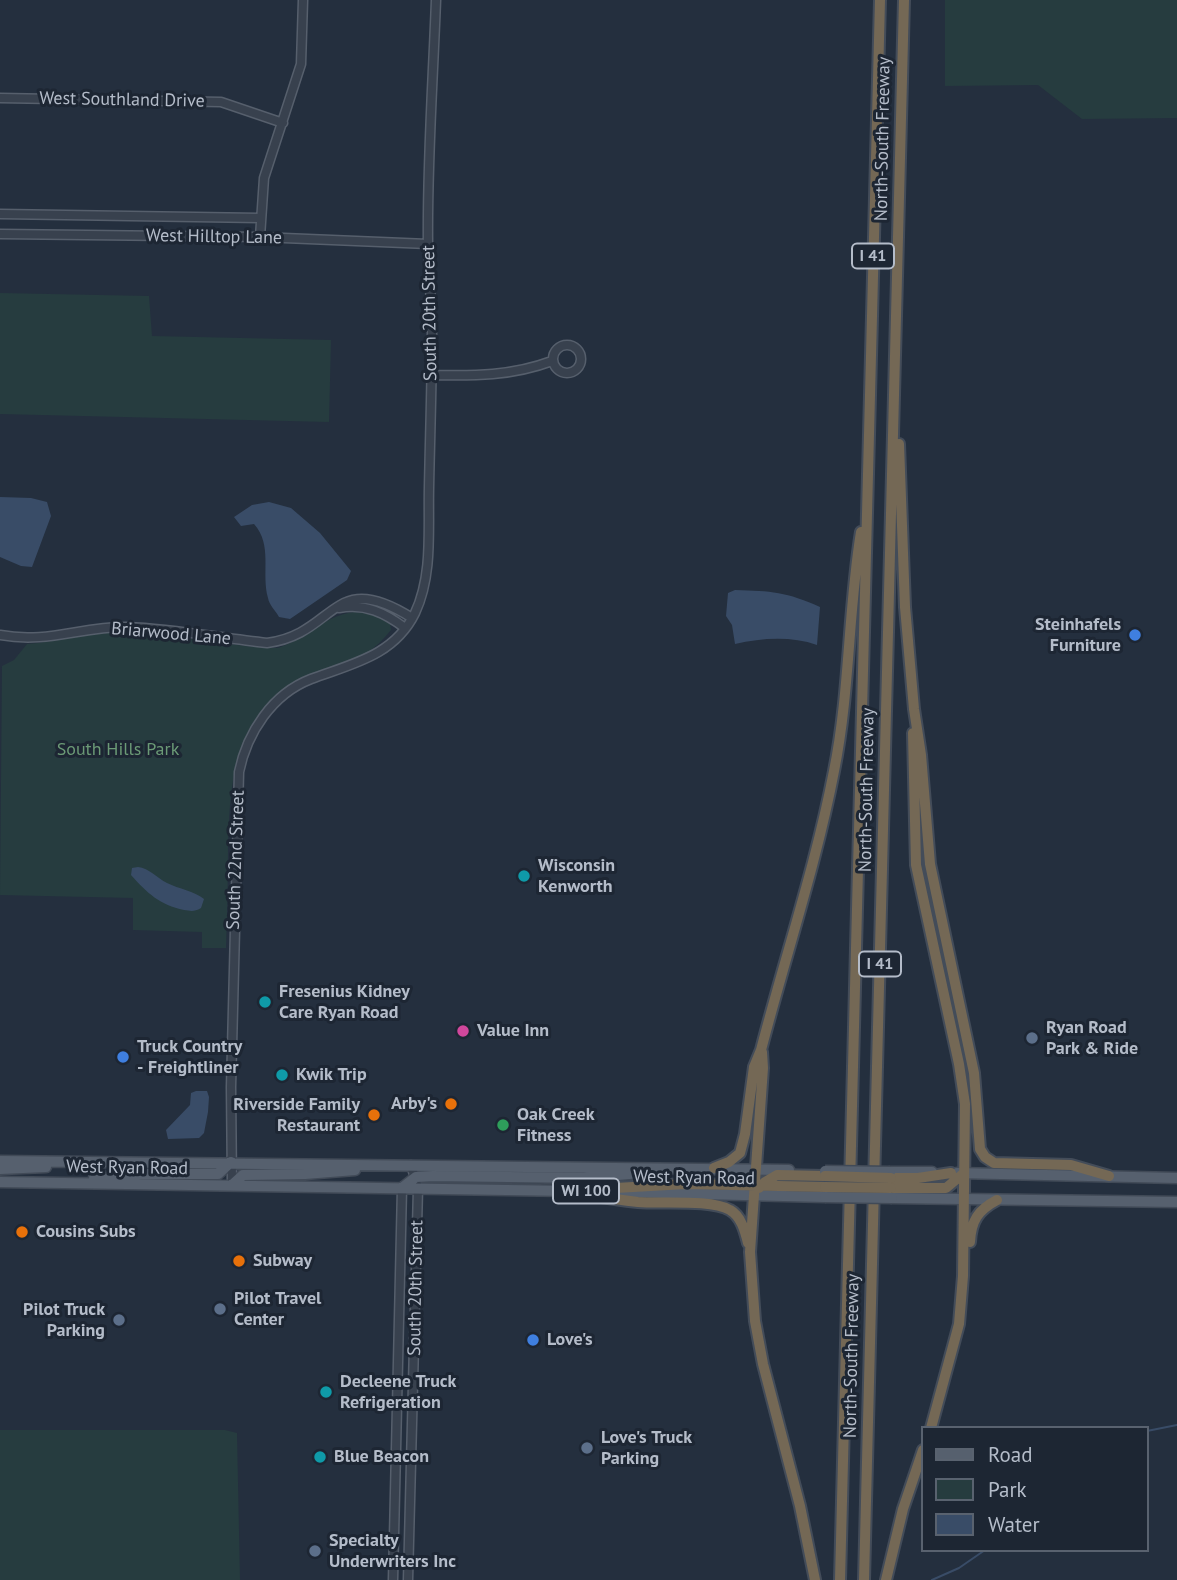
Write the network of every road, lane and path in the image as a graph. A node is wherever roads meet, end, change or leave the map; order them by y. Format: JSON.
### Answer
{"nodes":[{"id":1,"x":303,"y":0,"type":"edge"},
{"id":2,"x":436,"y":0,"type":"edge"},
{"id":3,"x":880,"y":0,"type":"edge"},
{"id":4,"x":904,"y":0,"type":"edge"},
{"id":5,"x":0,"y":98,"type":"edge"},
{"id":6,"x":283,"y":123,"type":"junction"},
{"id":7,"x":0,"y":214,"type":"edge"},
{"id":8,"x":260,"y":218,"type":"junction"},
{"id":9,"x":0,"y":233,"type":"edge"},
{"id":10,"x":260,"y":237,"type":"junction"},
{"id":11,"x":428,"y":244,"type":"junction"},
{"id":12,"x":895,"y":358,"type":"junction"},
{"id":13,"x":552,"y":361,"type":"dead end"},
{"id":14,"x":432,"y":375,"type":"junction"},
{"id":15,"x":867,"y":491,"type":"junction"},
{"id":16,"x":409,"y":623,"type":"junction"},
{"id":17,"x":0,"y":635,"type":"edge"},
{"id":18,"x":914,"y":709,"type":"junction"},
{"id":19,"x":761,"y":1050,"type":"junction"},
{"id":20,"x":0,"y":1161,"type":"edge"},
{"id":21,"x":77,"y":1162,"type":"junction"},
{"id":22,"x":231,"y":1163,"type":"junction"},
{"id":23,"x":372,"y":1164,"type":"junction"},
{"id":24,"x":411,"y":1165,"type":"junction"},
{"id":25,"x":668,"y":1168,"type":"junction"},
{"id":26,"x":713,"y":1168,"type":"junction"},
{"id":27,"x":0,"y":1169,"type":"edge"},
{"id":28,"x":756,"y":1169,"type":"junction"},
{"id":29,"x":951,"y":1173,"type":"joint"},
{"id":30,"x":964,"y":1173,"type":"junction"},
{"id":31,"x":1109,"y":1176,"type":"junction"},
{"id":32,"x":1177,"y":1178,"type":"edge"},
{"id":33,"x":0,"y":1182,"type":"edge"},
{"id":34,"x":70,"y":1183,"type":"junction"},
{"id":35,"x":417,"y":1183,"type":"junction"},
{"id":36,"x":825,"y":1183,"type":"junction"},
{"id":37,"x":891,"y":1184,"type":"junction"},
{"id":38,"x":232,"y":1185,"type":"junction"},
{"id":39,"x":402,"y":1188,"type":"junction"},
{"id":40,"x":757,"y":1189,"type":"junction"},
{"id":41,"x":563,"y":1191,"type":"junction"},
{"id":42,"x":964,"y":1200,"type":"junction"},
{"id":43,"x":997,"y":1200,"type":"junction"},
{"id":44,"x":1177,"y":1202,"type":"edge"},
{"id":45,"x":750,"y":1252,"type":"junction"},
{"id":46,"x":959,"y":1324,"type":"junction"},
{"id":47,"x":932,"y":1426,"type":"edge"},
{"id":48,"x":922,"y":1453,"type":"edge"},
{"id":49,"x":864,"y":1574,"type":"edge"},
{"id":50,"x":393,"y":1580,"type":"edge"},
{"id":51,"x":408,"y":1580,"type":"edge"},
{"id":52,"x":815,"y":1580,"type":"edge"},
{"id":53,"x":840,"y":1580,"type":"edge"},
{"id":54,"x":886,"y":1580,"type":"edge"}],
"edges":[{"from":1,"to":6,"type":"street"},
{"from":2,"to":11,"type":"street","name":"South 20th Street"},
{"from":3,"to":15,"type":"highway","name":"North-South Freeway","number":"I 41"},
{"from":4,"to":12,"type":"highway","name":"North-South Freeway","number":"I 41"},
{"from":5,"to":6,"type":"street","name":"West Southland Drive"},
{"from":6,"to":8,"type":"street"},
{"from":7,"to":8,"type":"street","name":"West Hilltop Lane"},
{"from":8,"to":10,"type":"street"},
{"from":9,"to":10,"type":"street","name":"West Hilltop Lane"},
{"from":10,"to":11,"type":"street","name":"West Hilltop Lane"},
{"from":11,"to":14,"type":"street","name":"South 20th Street"},
{"from":12,"to":18,"type":"highway"},
{"from":12,"to":49,"type":"highway","name":"North-South Freeway","number":"I 41"},
{"from":13,"to":14,"type":"street"},
{"from":14,"to":16,"type":"street","name":"South 20th Street"},
{"from":15,"to":19,"type":"highway"},
{"from":15,"to":53,"type":"highway","name":"North-South Freeway","number":"I 41"},
{"from":16,"to":17,"type":"street","name":"Briarwood Lane"},
{"from":16,"to":22,"type":"street","name":"South 22nd Street"},
{"from":18,"to":30,"type":"highway"},
{"from":18,"to":31,"type":"highway"},
{"from":19,"to":26,"type":"highway"},
{"from":19,"to":28,"type":"highway"},
{"from":20,"to":21,"type":"main road","name":"West Ryan Road","number":"WI 100"},
{"from":21,"to":22,"type":"main road","name":"West Ryan Road","number":"WI 100"},
{"from":21,"to":27,"type":"main road"},
{"from":22,"to":23,"type":"main road","name":"West Ryan Road","number":"WI 100"},
{"from":22,"to":34,"type":"main road"},
{"from":22,"to":38,"type":"street","name":"South 22nd Street"},
{"from":23,"to":24,"type":"main road","name":"West Ryan Road","number":"WI 100"},
{"from":23,"to":38,"type":"main road"},
{"from":24,"to":25,"type":"main road","name":"West Ryan Road","number":"WI 100"},
{"from":24,"to":35,"type":"street","name":"South 20th Street"},
{"from":25,"to":26,"type":"main road","name":"West Ryan Road","number":"WI 100"},
{"from":25,"to":35,"type":"main road"},
{"from":26,"to":28,"type":"main road","name":"West Ryan Road","number":"WI 100"},
{"from":28,"to":36,"type":"main road","name":"West Ryan Road","number":"WI 100"},
{"from":28,"to":40,"type":"highway"},
{"from":29,"to":30,"type":"main road"},
{"from":29,"to":37,"type":"highway"},
{"from":30,"to":31,"type":"main road"},
{"from":30,"to":37,"type":"highway"},
{"from":30,"to":42,"type":"highway"},
{"from":31,"to":32,"type":"main road"},
{"from":33,"to":34,"type":"main road","name":"West Ryan Road"},
{"from":34,"to":38,"type":"main road","name":"West Ryan Road"},
{"from":35,"to":39,"type":"main road"},
{"from":35,"to":41,"type":"main road","number":"WI 100"},
{"from":35,"to":51,"type":"street","name":"South 20th Street"},
{"from":36,"to":37,"type":"highway","bridge":true},
{"from":36,"to":37,"type":"main road","name":"West Ryan Road","number":"WI 100","bridge":true},
{"from":36,"to":40,"type":"main road","name":"West Ryan Road","number":"WI 100"},
{"from":36,"to":40,"type":"highway"},
{"from":37,"to":42,"type":"main road","name":"West Ryan Road","number":"WI 100"},
{"from":38,"to":39,"type":"main road","name":"West Ryan Road"},
{"from":39,"to":50,"type":"street","name":"South 20th Street"},
{"from":40,"to":41,"type":"highway"},
{"from":40,"to":45,"type":"highway"},
{"from":41,"to":45,"type":"highway"},
{"from":42,"to":43,"type":"main road","name":"West Ryan Road","number":"WI 100"},
{"from":42,"to":46,"type":"highway"},
{"from":43,"to":44,"type":"main road","name":"West Ryan Road","number":"WI 100"},
{"from":43,"to":46,"type":"highway"},
{"from":45,"to":52,"type":"highway"},
{"from":46,"to":47,"type":"highway"},
{"from":48,"to":54,"type":"highway"}]}
